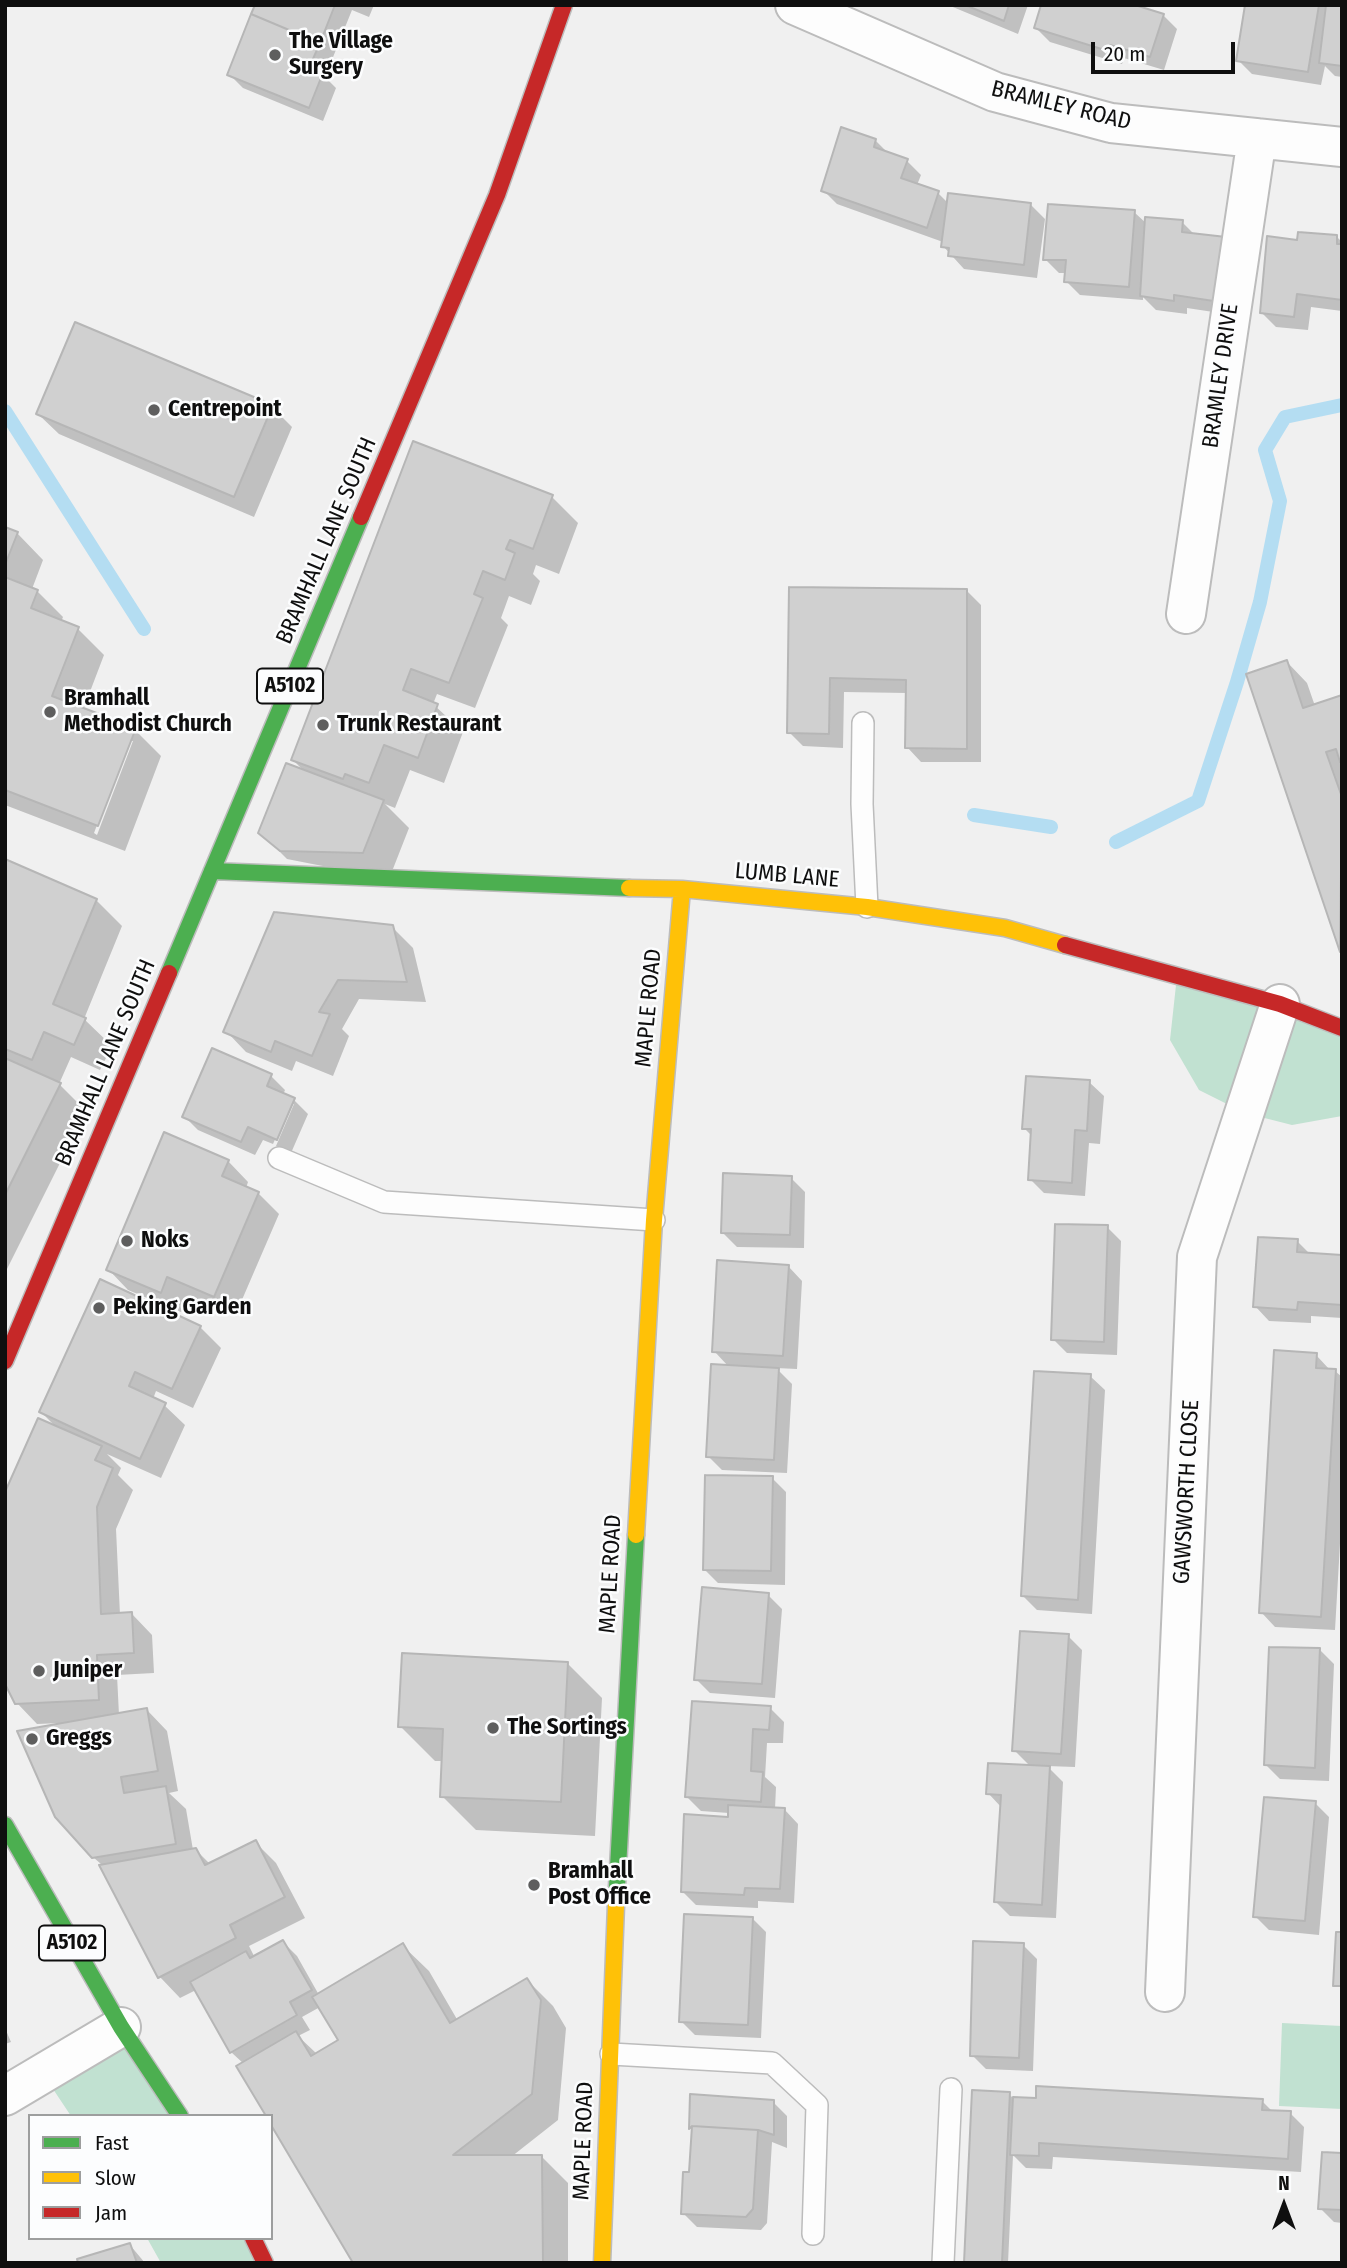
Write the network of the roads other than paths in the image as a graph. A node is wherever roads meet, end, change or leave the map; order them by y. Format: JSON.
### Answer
{"nodes":[{"id":1,"x":564,"y":5,"type":"edge"},
{"id":2,"x":795,"y":5,"type":"edge"},
{"id":3,"x":1256,"y":138,"type":"junction"},
{"id":4,"x":1342,"y":146,"type":"edge"},
{"id":5,"x":1186,"y":614,"type":"dead end"},
{"id":6,"x":863,"y":723,"type":"dead end"},
{"id":7,"x":212,"y":872,"type":"junction"},
{"id":8,"x":682,"y":889,"type":"junction"},
{"id":9,"x":867,"y":907,"type":"junction"},
{"id":10,"x":1280,"y":1004,"type":"junction"},
{"id":11,"x":1342,"y":1028,"type":"edge"},
{"id":12,"x":279,"y":1158,"type":"dead end"},
{"id":13,"x":654,"y":1220,"type":"junction"},
{"id":14,"x":5,"y":1361,"type":"edge"},
{"id":15,"x":5,"y":1825,"type":"edge"},
{"id":16,"x":1165,"y":1992,"type":"dead end"},
{"id":17,"x":121,"y":2027,"type":"junction"},
{"id":18,"x":611,"y":2054,"type":"junction"},
{"id":19,"x":951,"y":2089,"type":"dead end"},
{"id":20,"x":5,"y":2096,"type":"edge"},
{"id":21,"x":179,"y":2114,"type":"edge"},
{"id":22,"x":813,"y":2234,"type":"dead end"},
{"id":23,"x":254,"y":2240,"type":"edge"},
{"id":24,"x":265,"y":2263,"type":"edge"},
{"id":25,"x":602,"y":2263,"type":"edge"},
{"id":26,"x":943,"y":2263,"type":"edge"}],
"edges":[{"from":1,"to":7,"type":"street","name":"BRAMHALL LANE SOUTH","number":"A5102"},
{"from":2,"to":3,"type":"street","name":"BRAMLEY ROAD"},
{"from":3,"to":4,"type":"street","name":"BRAMLEY ROAD"},
{"from":3,"to":5,"type":"street","name":"BRAMLEY DRIVE"},
{"from":6,"to":9,"type":"lane"},
{"from":7,"to":8,"type":"street","name":"LUMB LANE"},
{"from":7,"to":14,"type":"street","name":"BRAMHALL LANE SOUTH","number":"A5102"},
{"from":8,"to":9,"type":"street","name":"LUMB LANE"},
{"from":8,"to":13,"type":"street","name":"MAPLE ROAD"},
{"from":9,"to":10,"type":"street","name":"LUMB LANE"},
{"from":10,"to":11,"type":"street","name":"LUMB LANE"},
{"from":10,"to":16,"type":"street","name":"GAWSWORTH CLOSE"},
{"from":12,"to":13,"type":"lane"},
{"from":13,"to":18,"type":"street","name":"MAPLE ROAD"},
{"from":15,"to":17,"type":"street","number":"A5102"},
{"from":17,"to":20,"type":"street"},
{"from":17,"to":21,"type":"street","number":"A5102"},
{"from":18,"to":22,"type":"lane"},
{"from":18,"to":25,"type":"street","name":"MAPLE ROAD"},
{"from":19,"to":26,"type":"lane"},
{"from":23,"to":24,"type":"street"}]}
